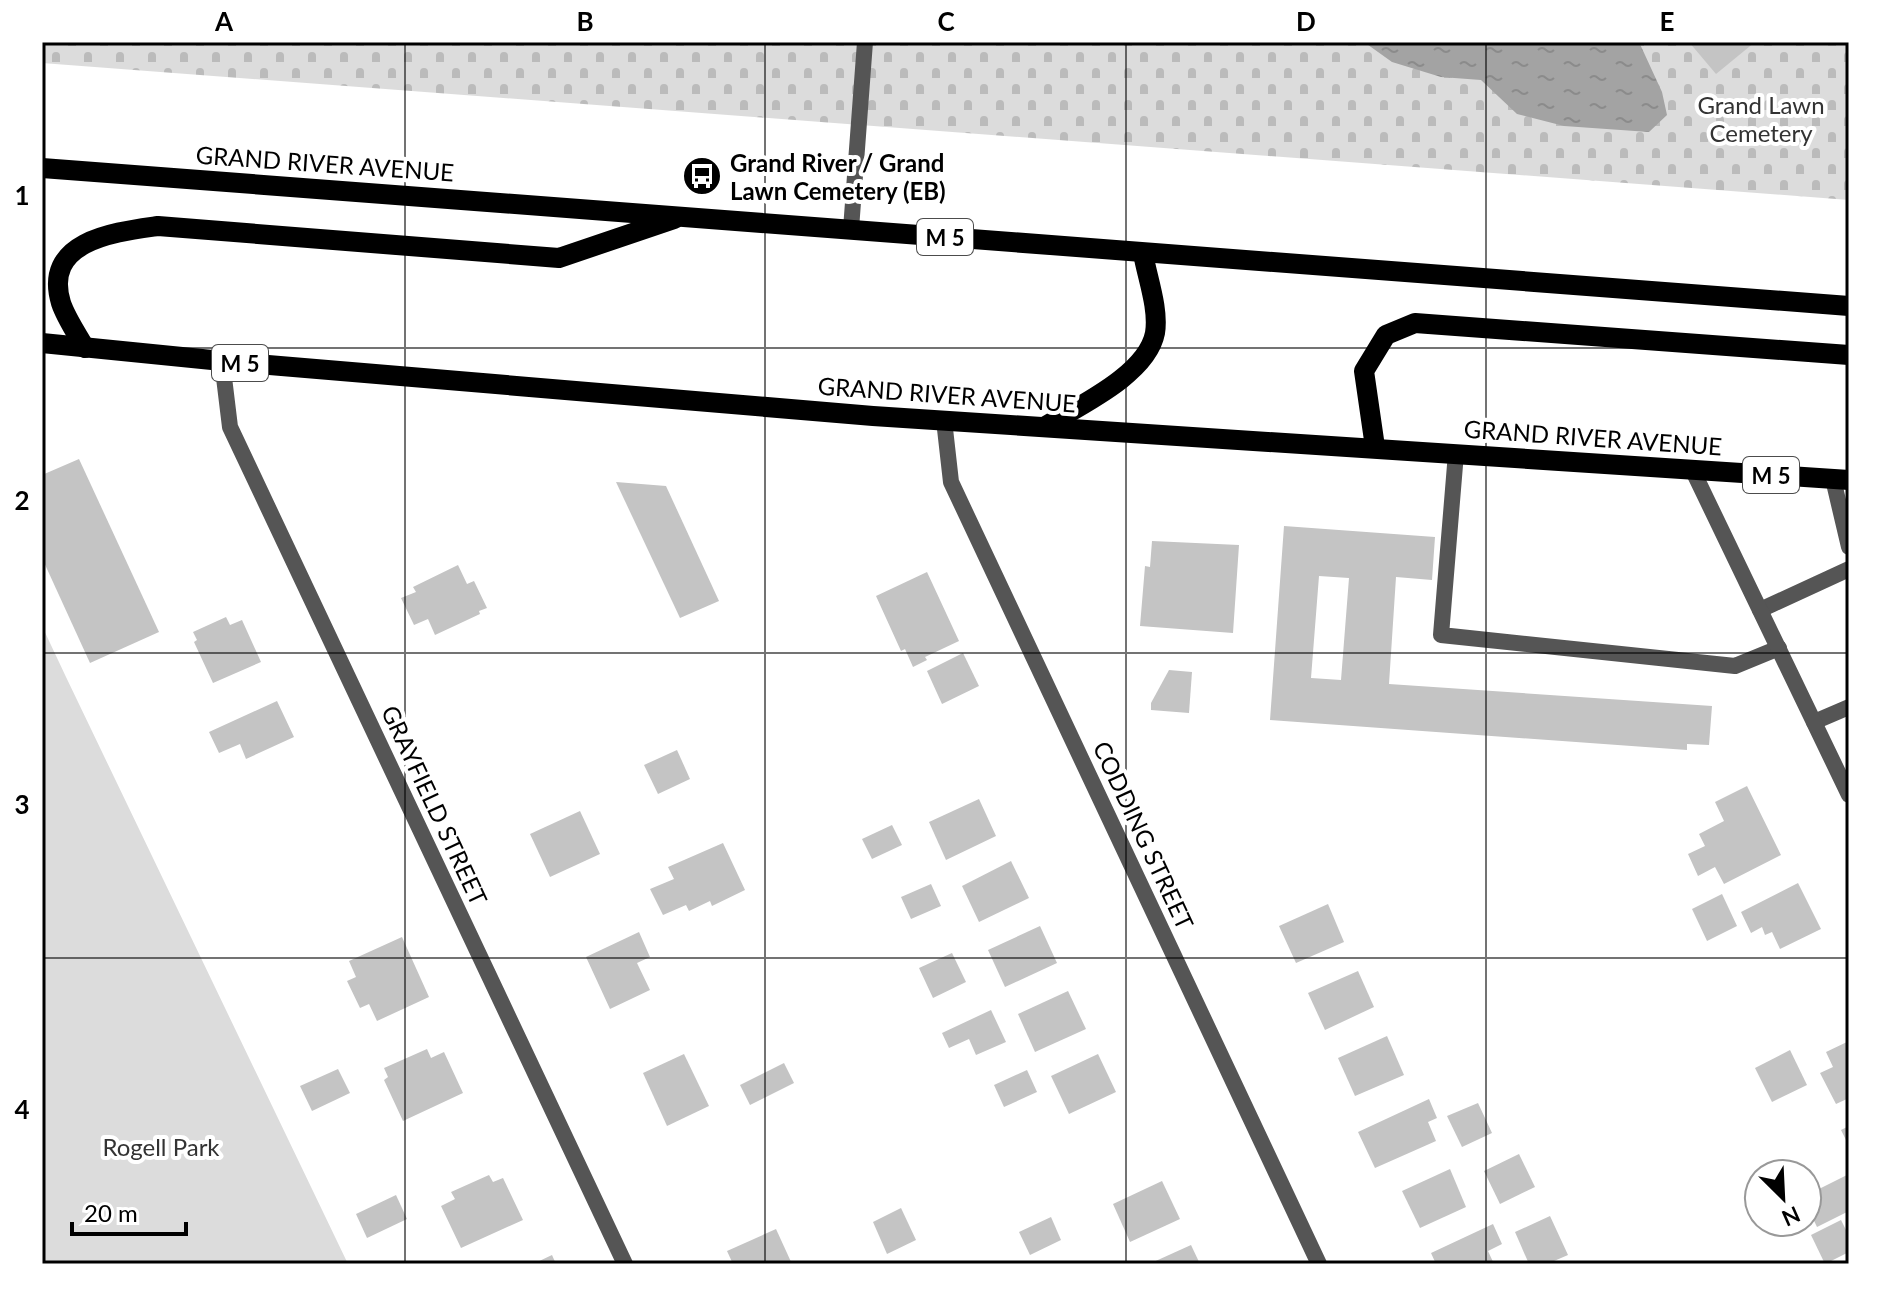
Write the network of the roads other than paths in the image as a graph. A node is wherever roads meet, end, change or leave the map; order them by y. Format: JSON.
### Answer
{"nodes":[{"id":1,"x":865,"y":42,"type":"edge"},
{"id":2,"x":42,"y":168,"type":"edge"},
{"id":3,"x":682,"y":216,"type":"junction"},
{"id":4,"x":851,"y":229,"type":"junction"},
{"id":5,"x":1143,"y":253,"type":"junction"},
{"id":6,"x":1849,"y":306,"type":"edge"},
{"id":7,"x":42,"y":343,"type":"edge"},
{"id":8,"x":85,"y":348,"type":"junction"},
{"id":9,"x":1849,"y":355,"type":"edge"},
{"id":10,"x":222,"y":361,"type":"junction"},
{"id":11,"x":944,"y":420,"type":"junction"},
{"id":12,"x":1044,"y":427,"type":"junction"},
{"id":13,"x":1375,"y":447,"type":"junction"},
{"id":14,"x":1456,"y":453,"type":"junction"},
{"id":15,"x":1693,"y":471,"type":"junction"},
{"id":16,"x":1841,"y":479,"type":"edge"},
{"id":17,"x":1849,"y":547,"type":"edge"},
{"id":18,"x":1849,"y":569,"type":"edge"},
{"id":19,"x":1760,"y":610,"type":"junction"},
{"id":20,"x":1779,"y":648,"type":"junction"},
{"id":21,"x":1849,"y":707,"type":"edge"},
{"id":22,"x":1814,"y":722,"type":"junction"},
{"id":23,"x":1843,"y":768,"type":"edge"},
{"id":24,"x":1849,"y":795,"type":"edge"},
{"id":25,"x":625,"y":1264,"type":"edge"},
{"id":26,"x":1319,"y":1264,"type":"edge"}],
"edges":[{"from":1,"to":4,"type":"street"},
{"from":2,"to":3,"type":"main road","name":"GRAND RIVER AVENUE","number":"M 5"},
{"from":3,"to":4,"type":"main road","name":"GRAND RIVER AVENUE","number":"M 5"},
{"from":3,"to":8,"type":"main road"},
{"from":4,"to":5,"type":"main road","name":"GRAND RIVER AVENUE","number":"M 5"},
{"from":5,"to":6,"type":"main road","name":"GRAND RIVER AVENUE","number":"M 5"},
{"from":5,"to":12,"type":"main road"},
{"from":7,"to":8,"type":"main road","name":"GRAND RIVER AVENUE","number":"M 5"},
{"from":8,"to":10,"type":"main road","name":"GRAND RIVER AVENUE","number":"M 5"},
{"from":9,"to":13,"type":"main road"},
{"from":10,"to":11,"type":"main road","name":"GRAND RIVER AVENUE","number":"M 5"},
{"from":10,"to":25,"type":"street","name":"GRAYFIELD STREET"},
{"from":11,"to":12,"type":"main road","name":"GRAND RIVER AVENUE","number":"M 5"},
{"from":11,"to":26,"type":"street","name":"CODDING STREET"},
{"from":12,"to":13,"type":"main road","name":"GRAND RIVER AVENUE","number":"M 5"},
{"from":13,"to":14,"type":"main road","name":"GRAND RIVER AVENUE","number":"M 5"},
{"from":14,"to":15,"type":"main road","name":"GRAND RIVER AVENUE","number":"M 5"},
{"from":14,"to":20,"type":"street"},
{"from":15,"to":16,"type":"main road","name":"GRAND RIVER AVENUE","number":"M 5"},
{"from":15,"to":19,"type":"street"},
{"from":16,"to":17,"type":"street"},
{"from":18,"to":19,"type":"street"},
{"from":19,"to":20,"type":"street"},
{"from":20,"to":22,"type":"street"},
{"from":21,"to":22,"type":"street"},
{"from":22,"to":23,"type":"street"},
{"from":23,"to":24,"type":"street"}]}
